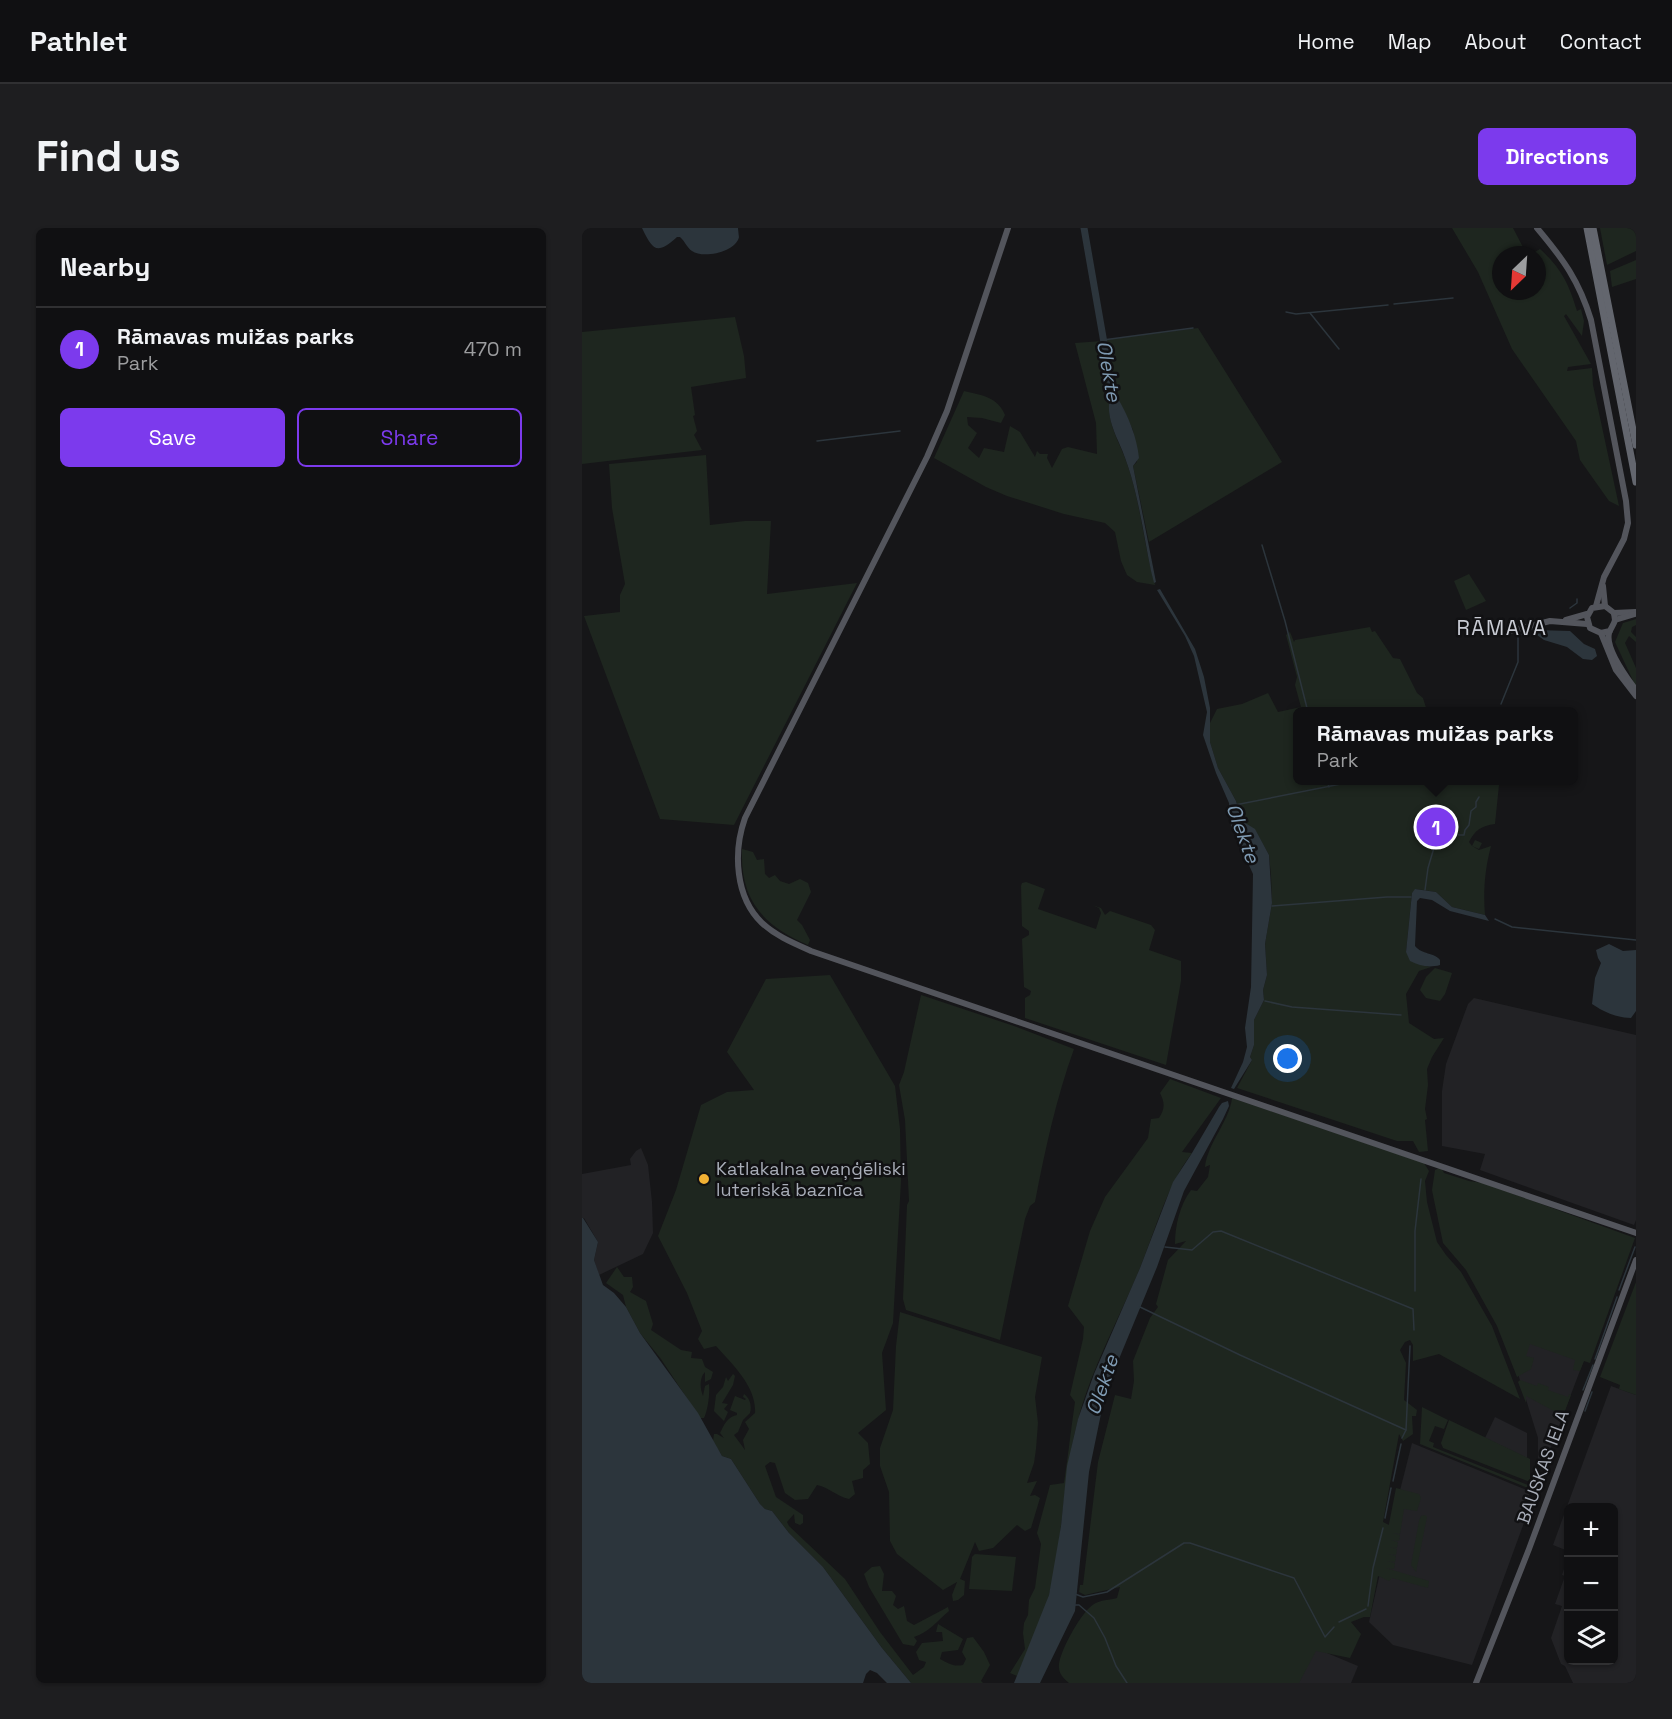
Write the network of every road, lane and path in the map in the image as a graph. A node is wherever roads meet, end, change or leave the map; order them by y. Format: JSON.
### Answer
{"nodes":[{"id":1,"x":1008,"y":228,"type":"edge"},
{"id":2,"x":1537,"y":228,"type":"edge"},
{"id":3,"x":1587,"y":228,"type":"edge"},
{"id":4,"x":1593,"y":228,"type":"edge"},
{"id":5,"x":1636,"y":445,"type":"edge"},
{"id":6,"x":1636,"y":482,"type":"edge"},
{"id":7,"x":1603,"y":582,"type":"junction"},
{"id":8,"x":1596,"y":606,"type":"junction"},
{"id":9,"x":1605,"y":606,"type":"junction"},
{"id":10,"x":1636,"y":612,"type":"edge"},
{"id":11,"x":1614,"y":613,"type":"junction"},
{"id":12,"x":1587,"y":614,"type":"junction"},
{"id":13,"x":1616,"y":620,"type":"junction"},
{"id":14,"x":1563,"y":621,"type":"junction"},
{"id":15,"x":1587,"y":624,"type":"junction"},
{"id":16,"x":1510,"y":631,"type":"dead end"},
{"id":17,"x":1610,"y":631,"type":"junction"},
{"id":18,"x":1601,"y":633,"type":"junction"},
{"id":19,"x":1636,"y":690,"type":"edge"},
{"id":20,"x":1636,"y":696,"type":"edge"},
{"id":21,"x":1636,"y":1233,"type":"edge"},
{"id":22,"x":1636,"y":1260,"type":"edge"},
{"id":23,"x":1476,"y":1683,"type":"edge"}],
"edges":[{"from":1,"to":21,"type":"main road"},
{"from":2,"to":7,"type":"main road"},
{"from":3,"to":6,"type":"highway"},
{"from":4,"to":5,"type":"highway"},
{"from":7,"to":8,"type":"main road"},
{"from":7,"to":9,"type":"main road"},
{"from":8,"to":9,"type":"main road"},
{"from":8,"to":12,"type":"main road"},
{"from":9,"to":11,"type":"main road"},
{"from":10,"to":11,"type":"main road"},
{"from":10,"to":13,"type":"main road"},
{"from":11,"to":13,"type":"main road"},
{"from":12,"to":14,"type":"main road"},
{"from":12,"to":15,"type":"main road"},
{"from":13,"to":17,"type":"main road"},
{"from":14,"to":15,"type":"main road"},
{"from":14,"to":16,"type":"main road"},
{"from":15,"to":18,"type":"main road"},
{"from":17,"to":18,"type":"main road"},
{"from":17,"to":19,"type":"main road"},
{"from":18,"to":20,"type":"main road"},
{"from":22,"to":23,"type":"main road","name":"BAUSKAS IELA"}]}
